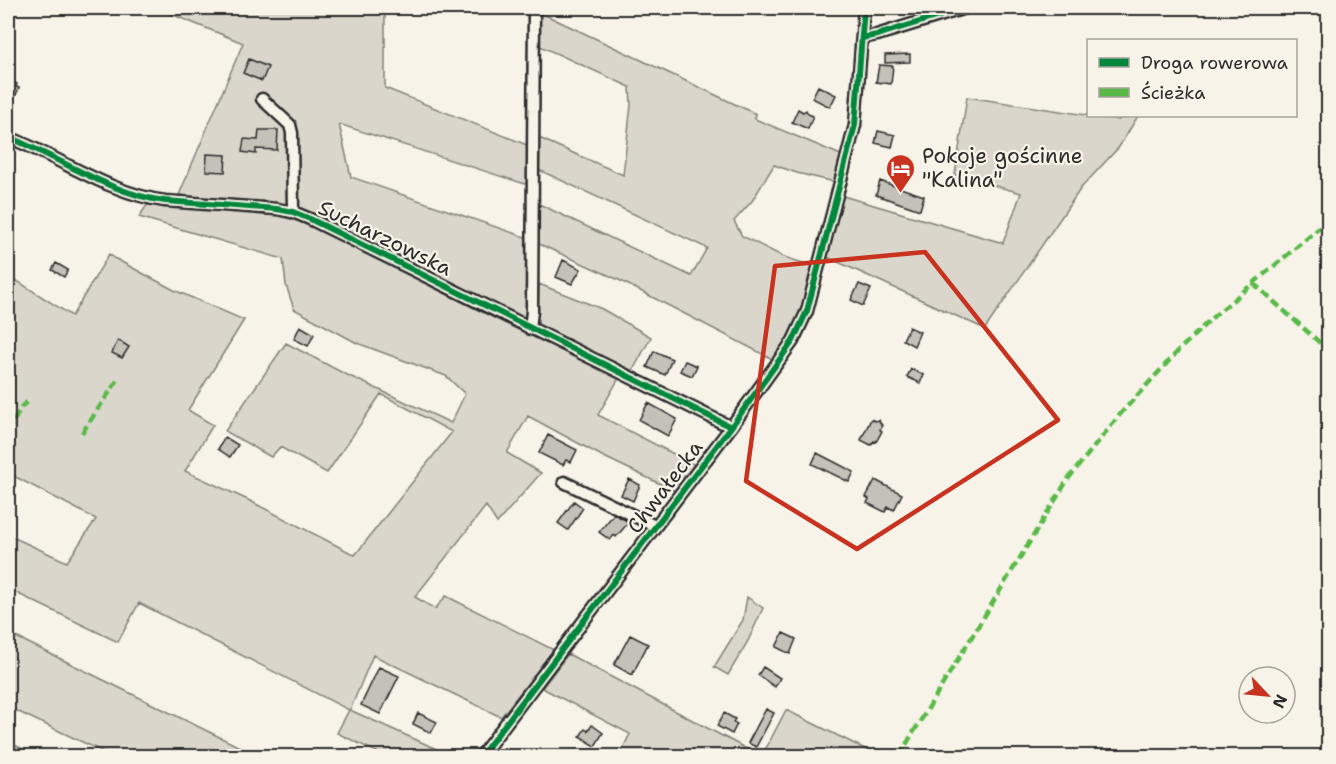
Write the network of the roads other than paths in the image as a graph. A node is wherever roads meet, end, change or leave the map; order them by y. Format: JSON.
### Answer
{"nodes":[{"id":1,"x":534,"y":8,"type":"edge"},
{"id":2,"x":864,"y":8,"type":"edge"},
{"id":3,"x":965,"y":8,"type":"edge"},
{"id":4,"x":862,"y":38,"type":"junction"},
{"id":5,"x":262,"y":99,"type":"dead end"},
{"id":6,"x":8,"y":137,"type":"edge"},
{"id":7,"x":293,"y":212,"type":"junction"},
{"id":8,"x":530,"y":329,"type":"junction"},
{"id":9,"x":730,"y":427,"type":"junction"},
{"id":10,"x":564,"y":482,"type":"dead end"},
{"id":11,"x":655,"y":526,"type":"junction"},
{"id":12,"x":481,"y":756,"type":"edge"}],
"edges":[{"from":1,"to":8,"type":"street"},
{"from":2,"to":4,"type":"street","name":"Chwałecka"},
{"from":3,"to":4,"type":"street"},
{"from":4,"to":9,"type":"street","name":"Chwałecka"},
{"from":5,"to":7,"type":"street"},
{"from":6,"to":7,"type":"street","name":"Sucharzowska"},
{"from":7,"to":8,"type":"street","name":"Sucharzowska"},
{"from":8,"to":9,"type":"street","name":"Sucharzowska"},
{"from":9,"to":11,"type":"street","name":"Chwałecka"},
{"from":10,"to":11,"type":"street"},
{"from":11,"to":12,"type":"street","name":"Chwałecka"}]}
